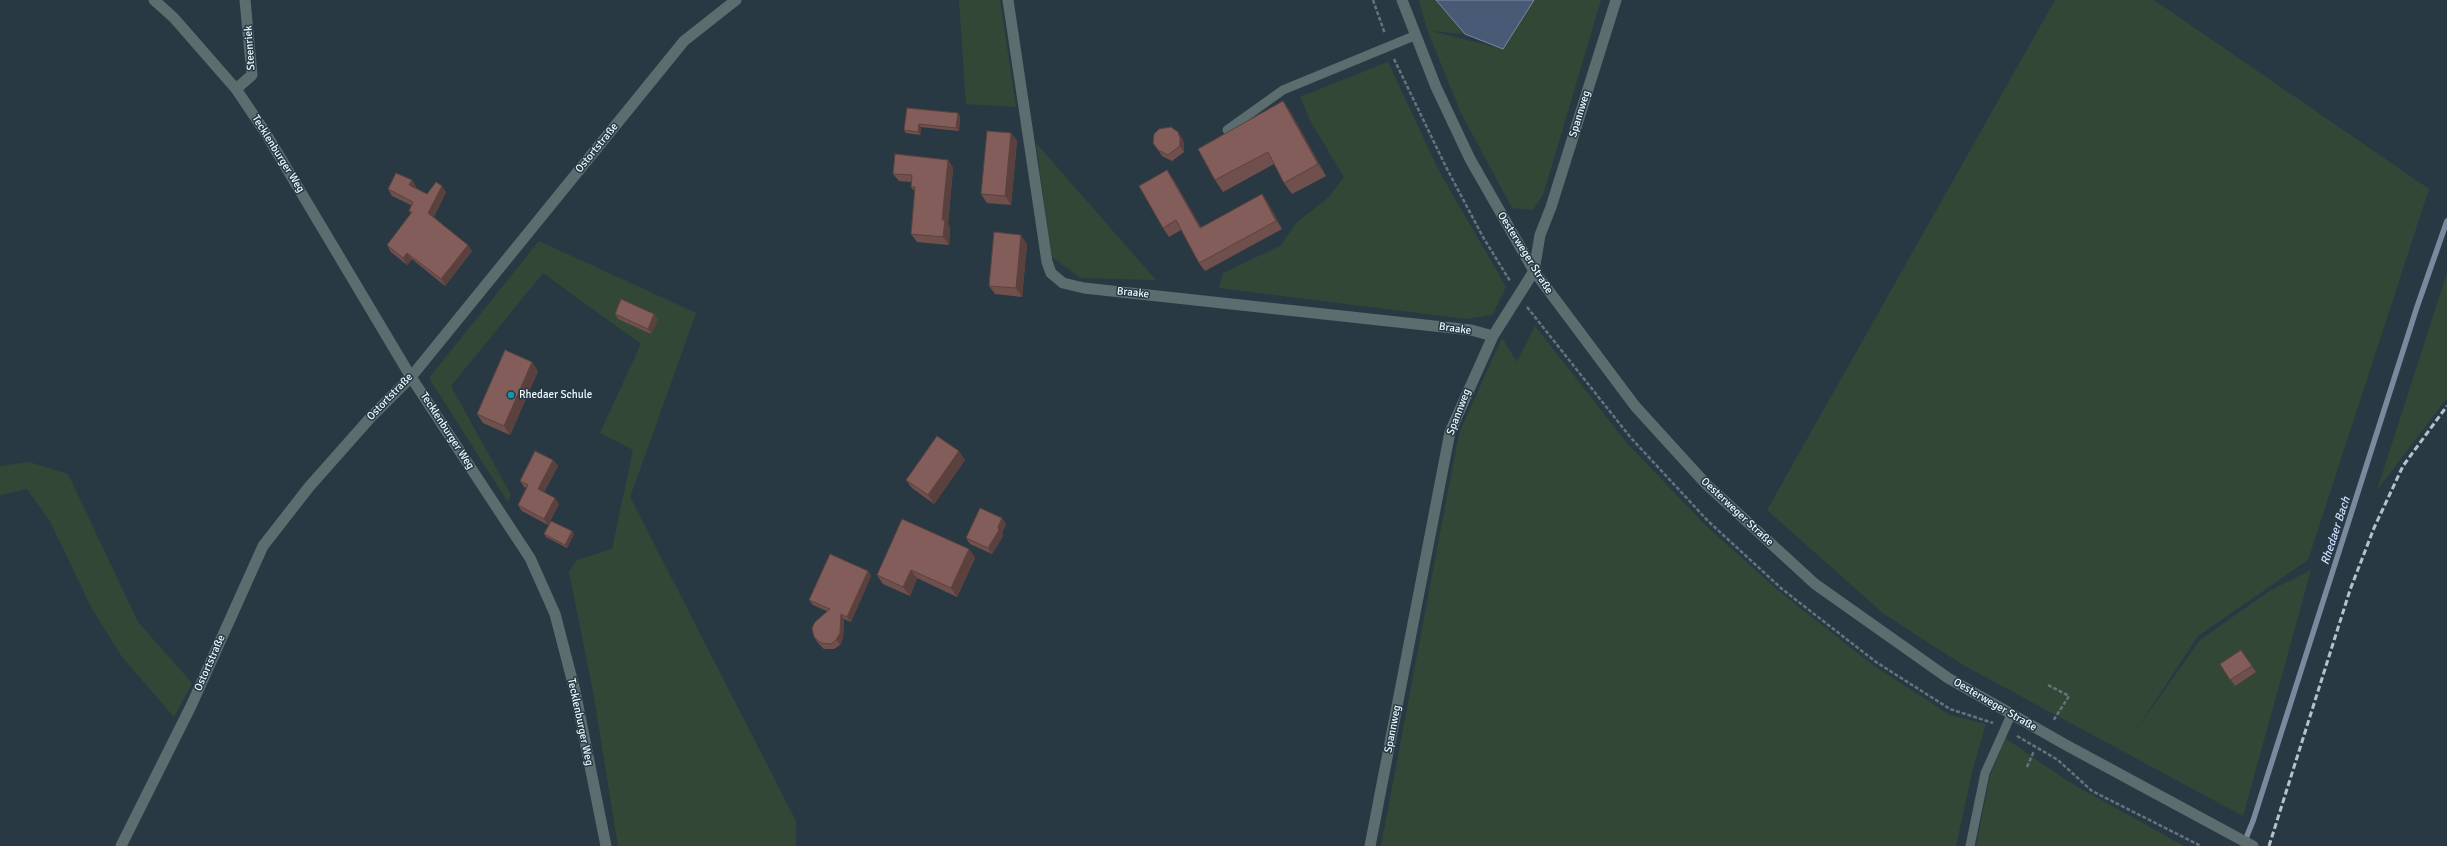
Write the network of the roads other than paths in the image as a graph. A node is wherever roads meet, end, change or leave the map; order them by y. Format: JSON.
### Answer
{"nodes":[{"id":1,"x":154,"y":0,"type":"edge"},
{"id":2,"x":246,"y":0,"type":"edge"},
{"id":3,"x":736,"y":0,"type":"edge"},
{"id":4,"x":1008,"y":0,"type":"edge"},
{"id":5,"x":1402,"y":0,"type":"edge"},
{"id":6,"x":1616,"y":0,"type":"edge"},
{"id":7,"x":1414,"y":36,"type":"junction"},
{"id":8,"x":236,"y":89,"type":"junction"},
{"id":9,"x":1227,"y":130,"type":"dead end"},
{"id":10,"x":1534,"y":271,"type":"junction"},
{"id":11,"x":1493,"y":336,"type":"junction"},
{"id":12,"x":411,"y":377,"type":"junction"},
{"id":13,"x":2011,"y":715,"type":"junction"},
{"id":14,"x":121,"y":846,"type":"edge"},
{"id":15,"x":606,"y":846,"type":"edge"},
{"id":16,"x":1370,"y":846,"type":"edge"},
{"id":17,"x":1970,"y":846,"type":"edge"},
{"id":18,"x":2253,"y":846,"type":"edge"}],
"edges":[{"from":1,"to":8,"type":"street","name":"Tecklenburger Weg"},
{"from":2,"to":8,"type":"street","name":"Steenriek"},
{"from":3,"to":12,"type":"street","name":"Ostortstraße"},
{"from":4,"to":11,"type":"street","name":"Braake"},
{"from":5,"to":7,"type":"street","name":"Oesterweger Straße"},
{"from":6,"to":10,"type":"street","name":"Spannweg"},
{"from":7,"to":9,"type":"lane"},
{"from":7,"to":10,"type":"street","name":"Oesterweger Straße"},
{"from":8,"to":12,"type":"street","name":"Tecklenburger Weg"},
{"from":10,"to":11,"type":"street","name":"Spannweg"},
{"from":10,"to":13,"type":"street","name":"Oesterweger Straße"},
{"from":11,"to":16,"type":"street","name":"Spannweg"},
{"from":12,"to":14,"type":"street","name":"Ostortstraße"},
{"from":12,"to":15,"type":"street","name":"Tecklenburger Weg"},
{"from":13,"to":17,"type":"lane"},
{"from":13,"to":18,"type":"street","name":"Oesterweger Straße"}]}
